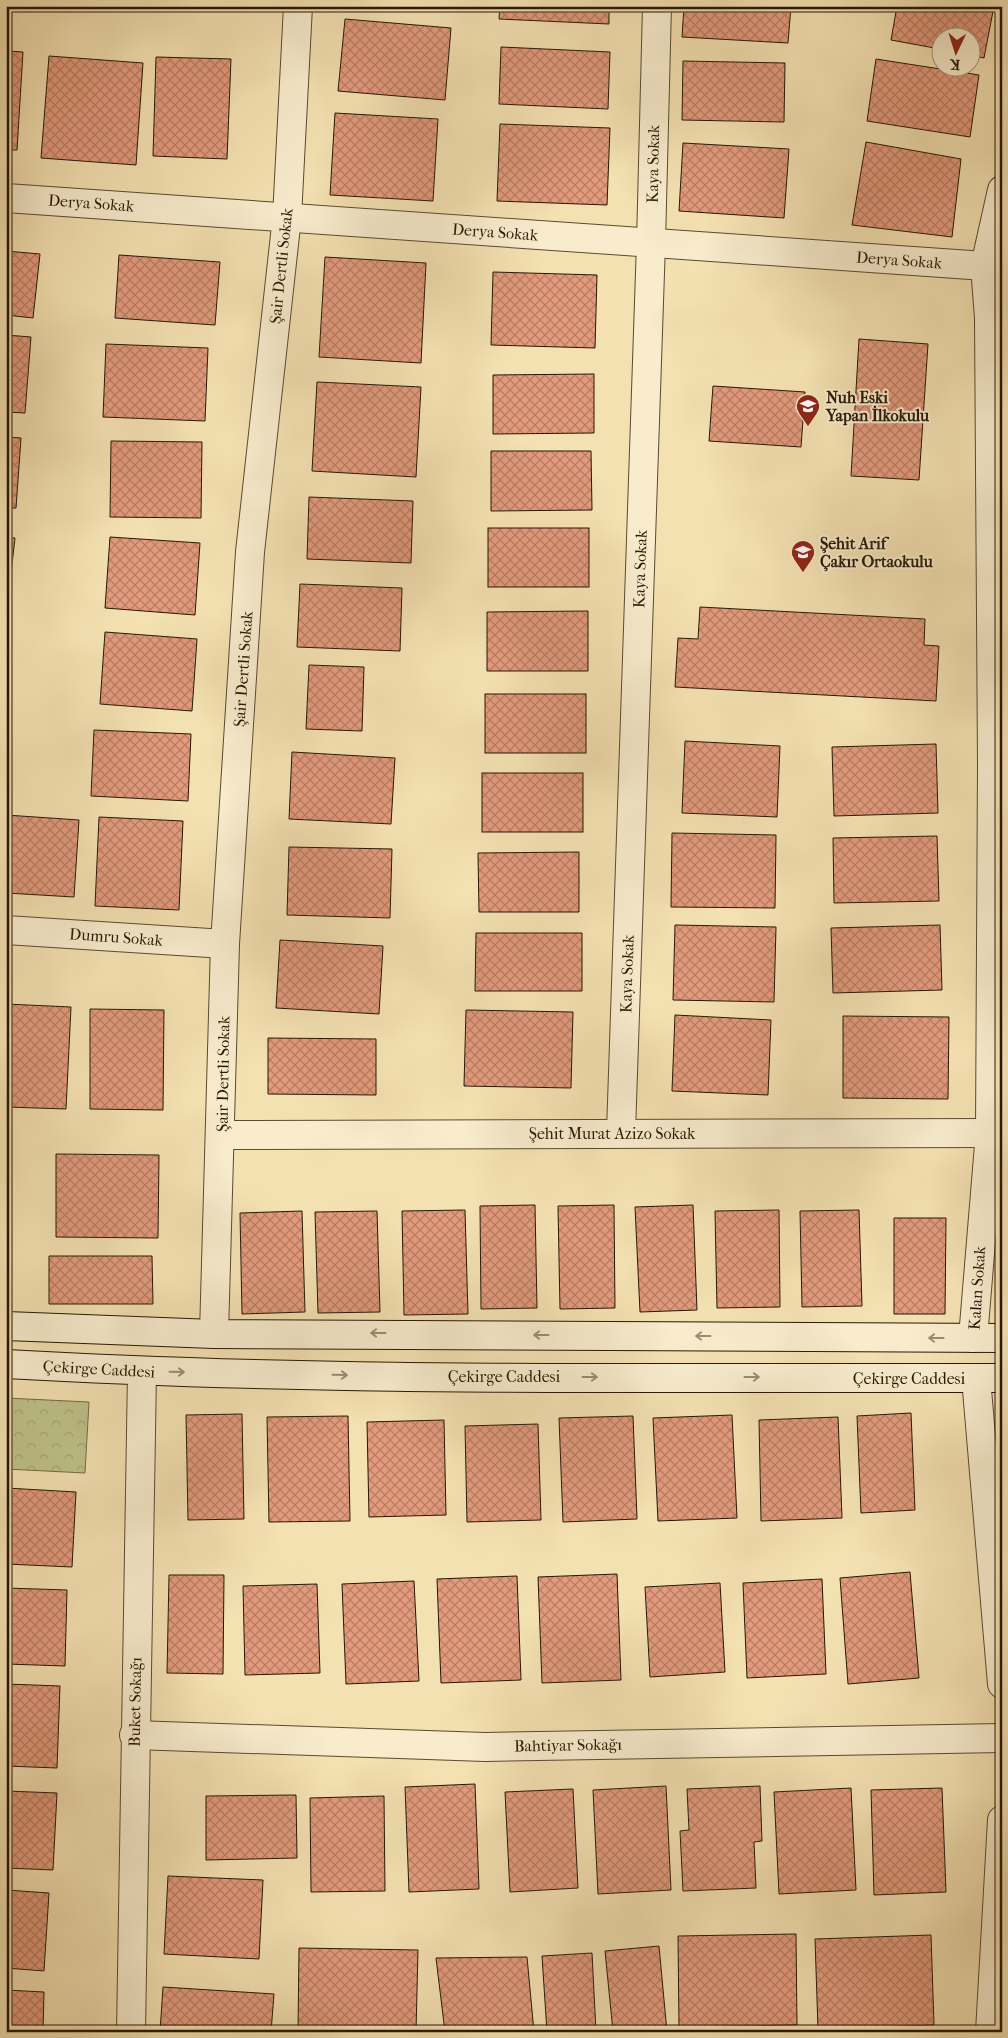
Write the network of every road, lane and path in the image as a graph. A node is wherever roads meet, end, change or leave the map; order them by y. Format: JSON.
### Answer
{"nodes":[{"id":1,"x":298,"y":6,"type":"edge"},
{"id":2,"x":657,"y":6,"type":"edge"},
{"id":3,"x":1002,"y":190,"type":"edge"},
{"id":4,"x":6,"y":198,"type":"edge"},
{"id":5,"x":287,"y":217,"type":"junction"},
{"id":6,"x":652,"y":243,"type":"junction"},
{"id":7,"x":984,"y":266,"type":"junction"},
{"id":8,"x":996,"y":318,"type":"edge"},
{"id":9,"x":997,"y":764,"type":"edge"},
{"id":10,"x":6,"y":930,"type":"edge"},
{"id":11,"x":225,"y":944,"type":"junction"},
{"id":12,"x":621,"y":1132,"type":"junction"},
{"id":13,"x":996,"y":1133,"type":"edge"},
{"id":14,"x":221,"y":1135,"type":"junction"},
{"id":15,"x":6,"y":1326,"type":"edge"},
{"id":16,"x":214,"y":1334,"type":"junction"},
{"id":17,"x":974,"y":1338,"type":"junction"},
{"id":18,"x":1002,"y":1338,"type":"edge"},
{"id":19,"x":6,"y":1364,"type":"edge"},
{"id":20,"x":142,"y":1372,"type":"junction"},
{"id":21,"x":989,"y":1378,"type":"edge"},
{"id":22,"x":1002,"y":1684,"type":"edge"},
{"id":23,"x":134,"y":1735,"type":"junction"},
{"id":24,"x":1002,"y":1738,"type":"edge"},
{"id":25,"x":1002,"y":1820,"type":"edge"},
{"id":26,"x":131,"y":2032,"type":"edge"},
{"id":27,"x":990,"y":2032,"type":"edge"}],
"edges":[{"from":1,"to":5,"type":"street","name":"Şair Dertli Sokak"},
{"from":2,"to":6,"type":"street","name":"Kaya Sokak"},
{"from":3,"to":7,"type":"street","name":"Kalan Sokak"},
{"from":4,"to":5,"type":"street","name":"Derya Sokak"},
{"from":5,"to":6,"type":"street","name":"Derya Sokak"},
{"from":5,"to":11,"type":"street","name":"Şair Dertli Sokak"},
{"from":6,"to":7,"type":"street","name":"Derya Sokak"},
{"from":6,"to":12,"type":"street","name":"Kaya Sokak"},
{"from":7,"to":8,"type":"street","name":"Kalan Sokak"},
{"from":8,"to":9,"type":"street","name":"Kalan Sokak"},
{"from":9,"to":13,"type":"street","name":"Kalan Sokak"},
{"from":10,"to":11,"type":"street","name":"Dumru Sokak"},
{"from":11,"to":14,"type":"street","name":"Şair Dertli Sokak"},
{"from":12,"to":13,"type":"street","name":"Şehit Murat Azizo Sokak"},
{"from":12,"to":14,"type":"street","name":"Şehit Murat Azizo Sokak"},
{"from":13,"to":17,"type":"street","name":"Kalan Sokak"},
{"from":14,"to":16,"type":"street","name":"Şair Dertli Sokak"},
{"from":15,"to":16,"type":"street"},
{"from":17,"to":16,"type":"street","one_way":true},
{"from":17,"to":18,"type":"street"},
{"from":19,"to":20,"type":"street","name":"Çekirge Caddesi"},
{"from":20,"to":21,"type":"street","name":"Çekirge Caddesi","one_way":true},
{"from":20,"to":23,"type":"street","name":"Buket Sokağı"},
{"from":21,"to":22,"type":"street"},
{"from":23,"to":24,"type":"street","name":"Bahtiyar Sokağı"},
{"from":23,"to":26,"type":"street","name":"Buket Sokağı"},
{"from":25,"to":27,"type":"street"}]}
